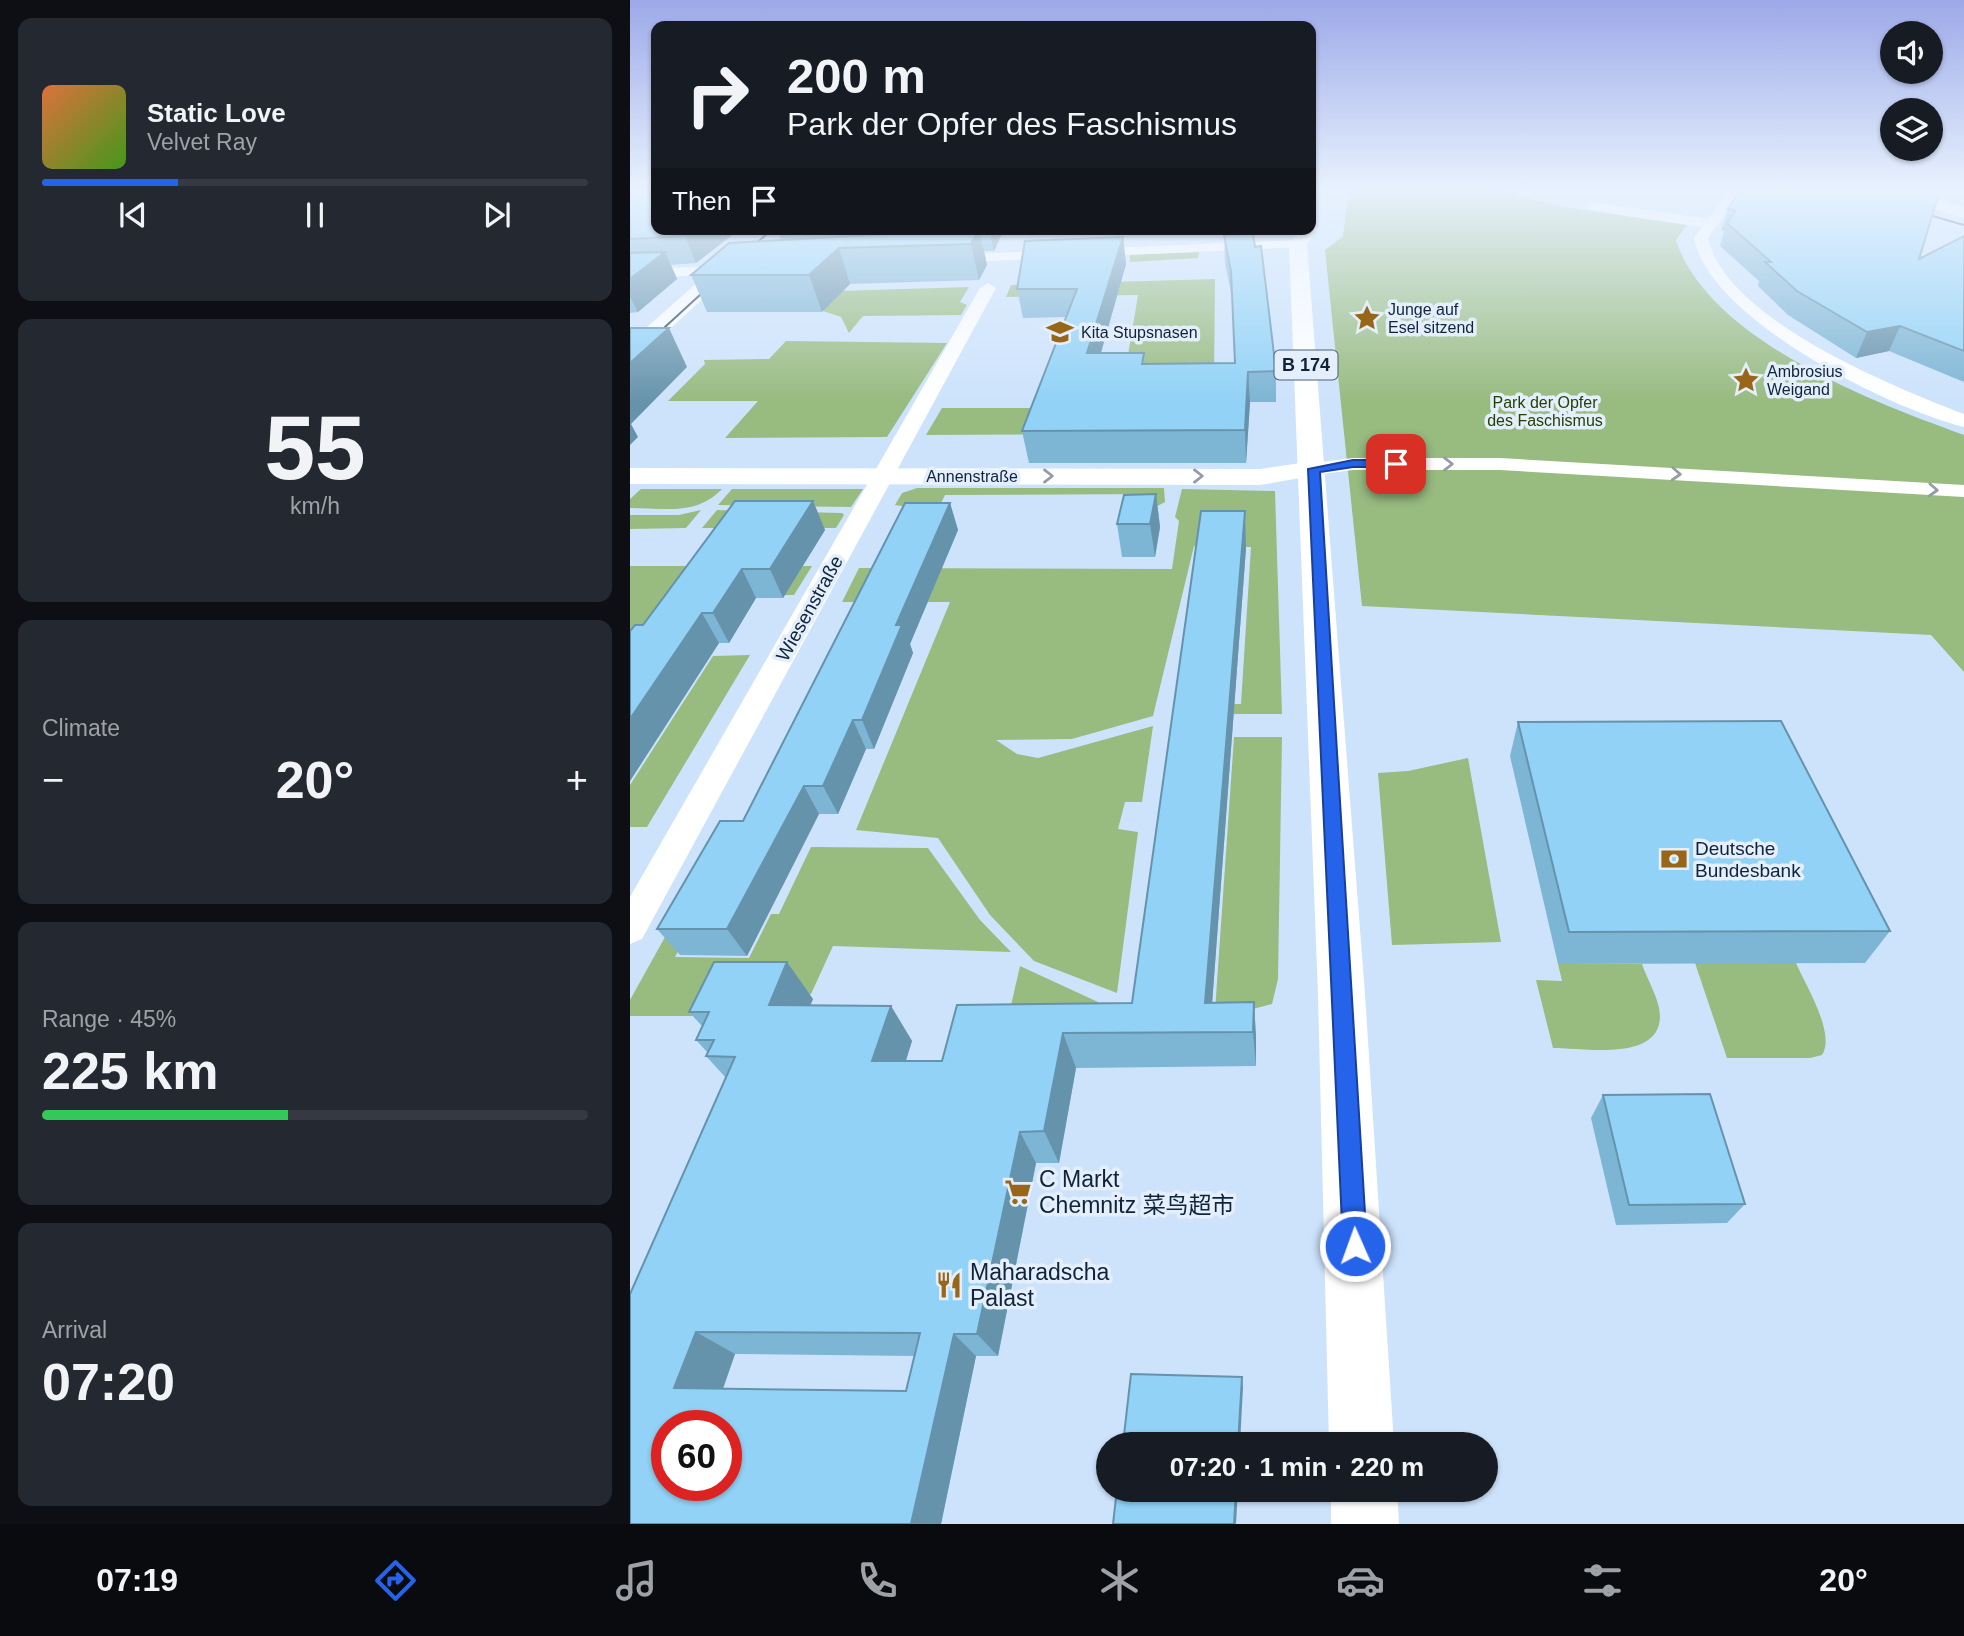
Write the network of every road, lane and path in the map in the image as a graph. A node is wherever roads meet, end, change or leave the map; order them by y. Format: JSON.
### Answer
{"nodes":[{"id":1,"x":1304,"y":260,"type":"edge"},
{"id":2,"x":1708,"y":260,"type":"edge"},
{"id":3,"x":752,"y":269,"type":"edge"},
{"id":4,"x":723,"y":270,"type":"junction"},
{"id":5,"x":630,"y":274,"type":"edge"},
{"id":6,"x":988,"y":288,"type":"dead end"},
{"id":7,"x":630,"y":354,"type":"edge"},
{"id":8,"x":1964,"y":421,"type":"edge"},
{"id":9,"x":1314,"y":469,"type":"junction"},
{"id":10,"x":630,"y":476,"type":"edge"},
{"id":11,"x":882,"y":476,"type":"junction"},
{"id":12,"x":1964,"y":491,"type":"edge"},
{"id":13,"x":630,"y":929,"type":"edge"},
{"id":14,"x":1362,"y":1432,"type":"edge"},
{"id":15,"x":1364,"y":1502,"type":"edge"},
{"id":16,"x":1365,"y":1524,"type":"edge"}],
"edges":[{"from":1,"to":9,"type":"main road","number":"B 174"},
{"from":2,"to":8,"type":"street"},
{"from":3,"to":4,"type":"street"},
{"from":4,"to":5,"type":"street"},
{"from":4,"to":7,"type":"street"},
{"from":6,"to":11,"type":"street","name":"Wiesenstraße"},
{"from":11,"to":9,"type":"street","name":"Annenstraße","one_way":true},
{"from":9,"to":12,"type":"street","one_way":true},
{"from":9,"to":14,"type":"main road","number":"B 174"},
{"from":10,"to":11,"type":"street","name":"Annenstraße"},
{"from":11,"to":13,"type":"street","name":"Wiesenstraße"},
{"from":15,"to":16,"type":"main road"}]}
